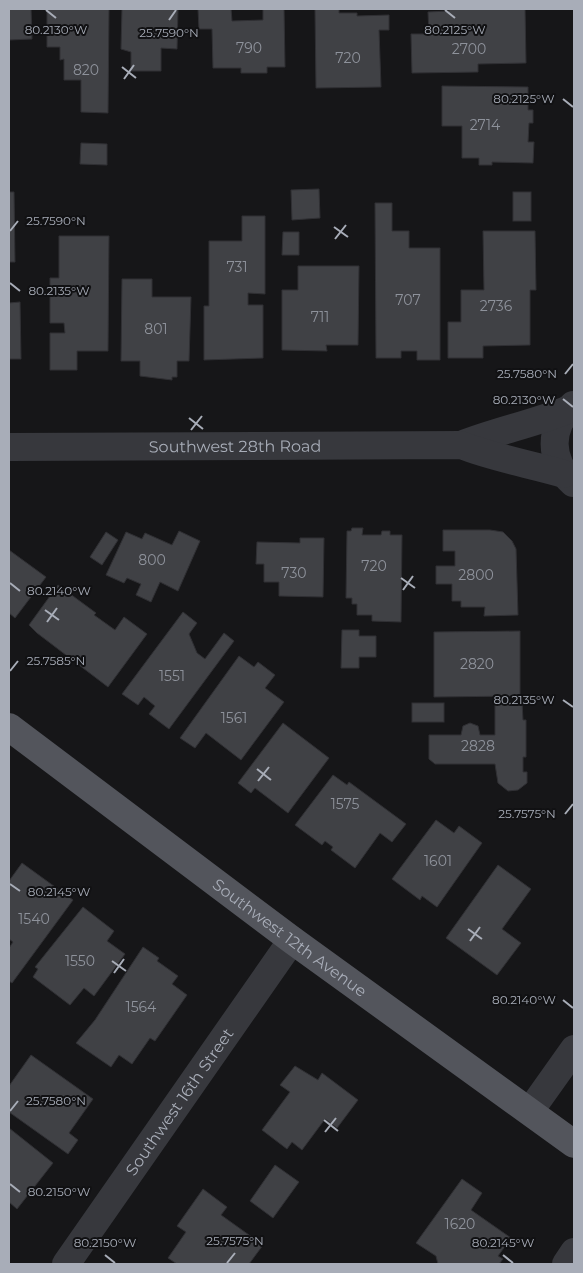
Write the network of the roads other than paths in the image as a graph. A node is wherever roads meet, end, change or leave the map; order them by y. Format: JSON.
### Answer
{"nodes":[{"id":1,"x":572,"y":404,"type":"edge"},
{"id":2,"x":461,"y":445,"type":"junction"},
{"id":3,"x":9,"y":447,"type":"edge"},
{"id":4,"x":569,"y":479,"type":"edge"},
{"id":5,"x":9,"y":727,"type":"edge"},
{"id":6,"x":292,"y":940,"type":"junction"},
{"id":7,"x":574,"y":1049,"type":"edge"},
{"id":8,"x":530,"y":1111,"type":"junction"},
{"id":9,"x":574,"y":1144,"type":"edge"},
{"id":10,"x":574,"y":1252,"type":"edge"},
{"id":11,"x":66,"y":1264,"type":"edge"},
{"id":12,"x":566,"y":1264,"type":"edge"}],
"edges":[{"from":1,"to":2,"type":"street","name":"Southwest 28th Road"},
{"from":1,"to":4,"type":"street"},
{"from":2,"to":3,"type":"street","name":"Southwest 28th Road"},
{"from":2,"to":4,"type":"street","name":"Southwest 28th Road"},
{"from":5,"to":6,"type":"main road","name":"Southwest 12th Avenue"},
{"from":6,"to":8,"type":"main road","name":"Southwest 12th Avenue"},
{"from":6,"to":11,"type":"street","name":"Southwest 16th Street"},
{"from":7,"to":8,"type":"street"},
{"from":8,"to":9,"type":"main road","name":"Southwest 12th Avenue"},
{"from":10,"to":12,"type":"street"}]}
